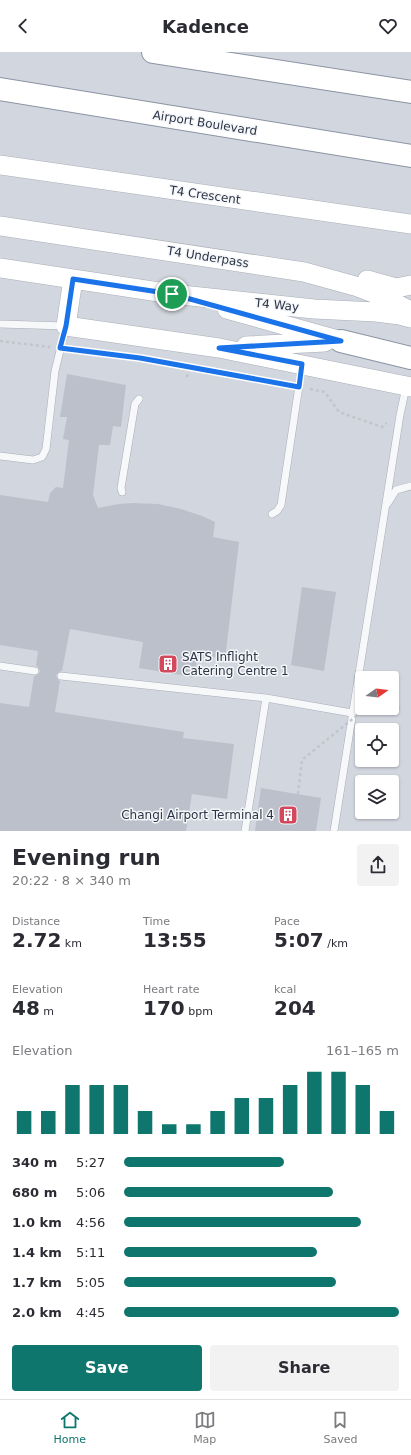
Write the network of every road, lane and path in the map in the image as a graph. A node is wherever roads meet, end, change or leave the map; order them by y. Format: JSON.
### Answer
{"nodes":[{"id":1,"x":153,"y":52,"type":"edge"},
{"id":2,"x":0,"y":89,"type":"edge"},
{"id":3,"x":411,"y":92,"type":"edge"},
{"id":4,"x":411,"y":156,"type":"edge"},
{"id":5,"x":0,"y":166,"type":"edge"},
{"id":6,"x":273,"y":205,"type":"junction"},
{"id":7,"x":411,"y":224,"type":"edge"},
{"id":8,"x":0,"y":226,"type":"edge"},
{"id":9,"x":411,"y":237,"type":"edge"},
{"id":10,"x":0,"y":268,"type":"edge"},
{"id":11,"x":304,"y":272,"type":"junction"},
{"id":12,"x":73,"y":279,"type":"junction"},
{"id":13,"x":411,"y":285,"type":"edge"},
{"id":14,"x":172,"y":294,"type":"junction"},
{"id":15,"x":411,"y":310,"type":"edge"},
{"id":16,"x":411,"y":318,"type":"edge"},
{"id":17,"x":0,"y":324,"type":"edge"},
{"id":18,"x":66,"y":326,"type":"junction"},
{"id":19,"x":0,"y":341,"type":"edge"},
{"id":20,"x":341,"y":341,"type":"junction"},
{"id":21,"x":60,"y":348,"type":"junction"},
{"id":22,"x":219,"y":348,"type":"junction"},
{"id":23,"x":404,"y":356,"type":"edge"},
{"id":24,"x":302,"y":364,"type":"junction"},
{"id":25,"x":189,"y":367,"type":"junction"},
{"id":26,"x":187,"y":377,"type":"dead end"},
{"id":27,"x":408,"y":386,"type":"edge"},
{"id":28,"x":299,"y":387,"type":"junction"},
{"id":29,"x":139,"y":399,"type":"dead end"},
{"id":30,"x":400,"y":415,"type":"junction"},
{"id":31,"x":0,"y":456,"type":"edge"},
{"id":32,"x":411,"y":486,"type":"edge"},
{"id":33,"x":122,"y":492,"type":"dead end"},
{"id":34,"x":385,"y":510,"type":"junction"},
{"id":35,"x":272,"y":514,"type":"dead end"},
{"id":36,"x":0,"y":666,"type":"edge"},
{"id":37,"x":35,"y":671,"type":"dead end"},
{"id":38,"x":61,"y":676,"type":"dead end"},
{"id":39,"x":266,"y":698,"type":"junction"},
{"id":40,"x":352,"y":713,"type":"junction"},
{"id":41,"x":357,"y":715,"type":"edge"},
{"id":42,"x":298,"y":794,"type":"dead end"},
{"id":43,"x":245,"y":831,"type":"edge"},
{"id":44,"x":334,"y":831,"type":"edge"}],
"edges":[{"from":1,"to":3,"type":"highway"},
{"from":2,"to":4,"type":"highway","name":"Airport Boulevard"},
{"from":5,"to":6,"type":"main road","name":"T4 Crescent"},
{"from":6,"to":7,"type":"main road","name":"T4 Crescent"},
{"from":6,"to":9,"type":"main road"},
{"from":8,"to":11,"type":"main road","name":"T4 Underpass"},
{"from":10,"to":12,"type":"main road","name":"T4 Way"},
{"from":11,"to":13,"type":"main road"},
{"from":11,"to":15,"type":"main road","name":"T4 Underpass"},
{"from":12,"to":14,"type":"main road","name":"T4 Way"},
{"from":12,"to":18,"type":"main road"},
{"from":14,"to":16,"type":"main road","name":"T4 Way"},
{"from":14,"to":20,"type":"main road"},
{"from":17,"to":18,"type":"lane"},
{"from":18,"to":21,"type":"lane"},
{"from":18,"to":22,"type":"main road"},
{"from":19,"to":21,"type":"path"},
{"from":20,"to":22,"type":"main road"},
{"from":20,"to":23,"type":"highway"},
{"from":21,"to":25,"type":"path"},
{"from":21,"to":31,"type":"lane"},
{"from":22,"to":24,"type":"main road"},
{"from":24,"to":27,"type":"main road"},
{"from":24,"to":28,"type":"lane"},
{"from":25,"to":26,"type":"path"},
{"from":25,"to":28,"type":"path"},
{"from":27,"to":30,"type":"lane"},
{"from":28,"to":30,"type":"path"},
{"from":28,"to":35,"type":"lane"},
{"from":29,"to":33,"type":"lane"},
{"from":30,"to":34,"type":"lane"},
{"from":32,"to":34,"type":"lane"},
{"from":34,"to":40,"type":"lane"},
{"from":36,"to":37,"type":"lane"},
{"from":38,"to":39,"type":"lane"},
{"from":39,"to":40,"type":"lane"},
{"from":39,"to":43,"type":"lane"},
{"from":40,"to":44,"type":"lane"},
{"from":41,"to":42,"type":"path","bridge":true}]}
